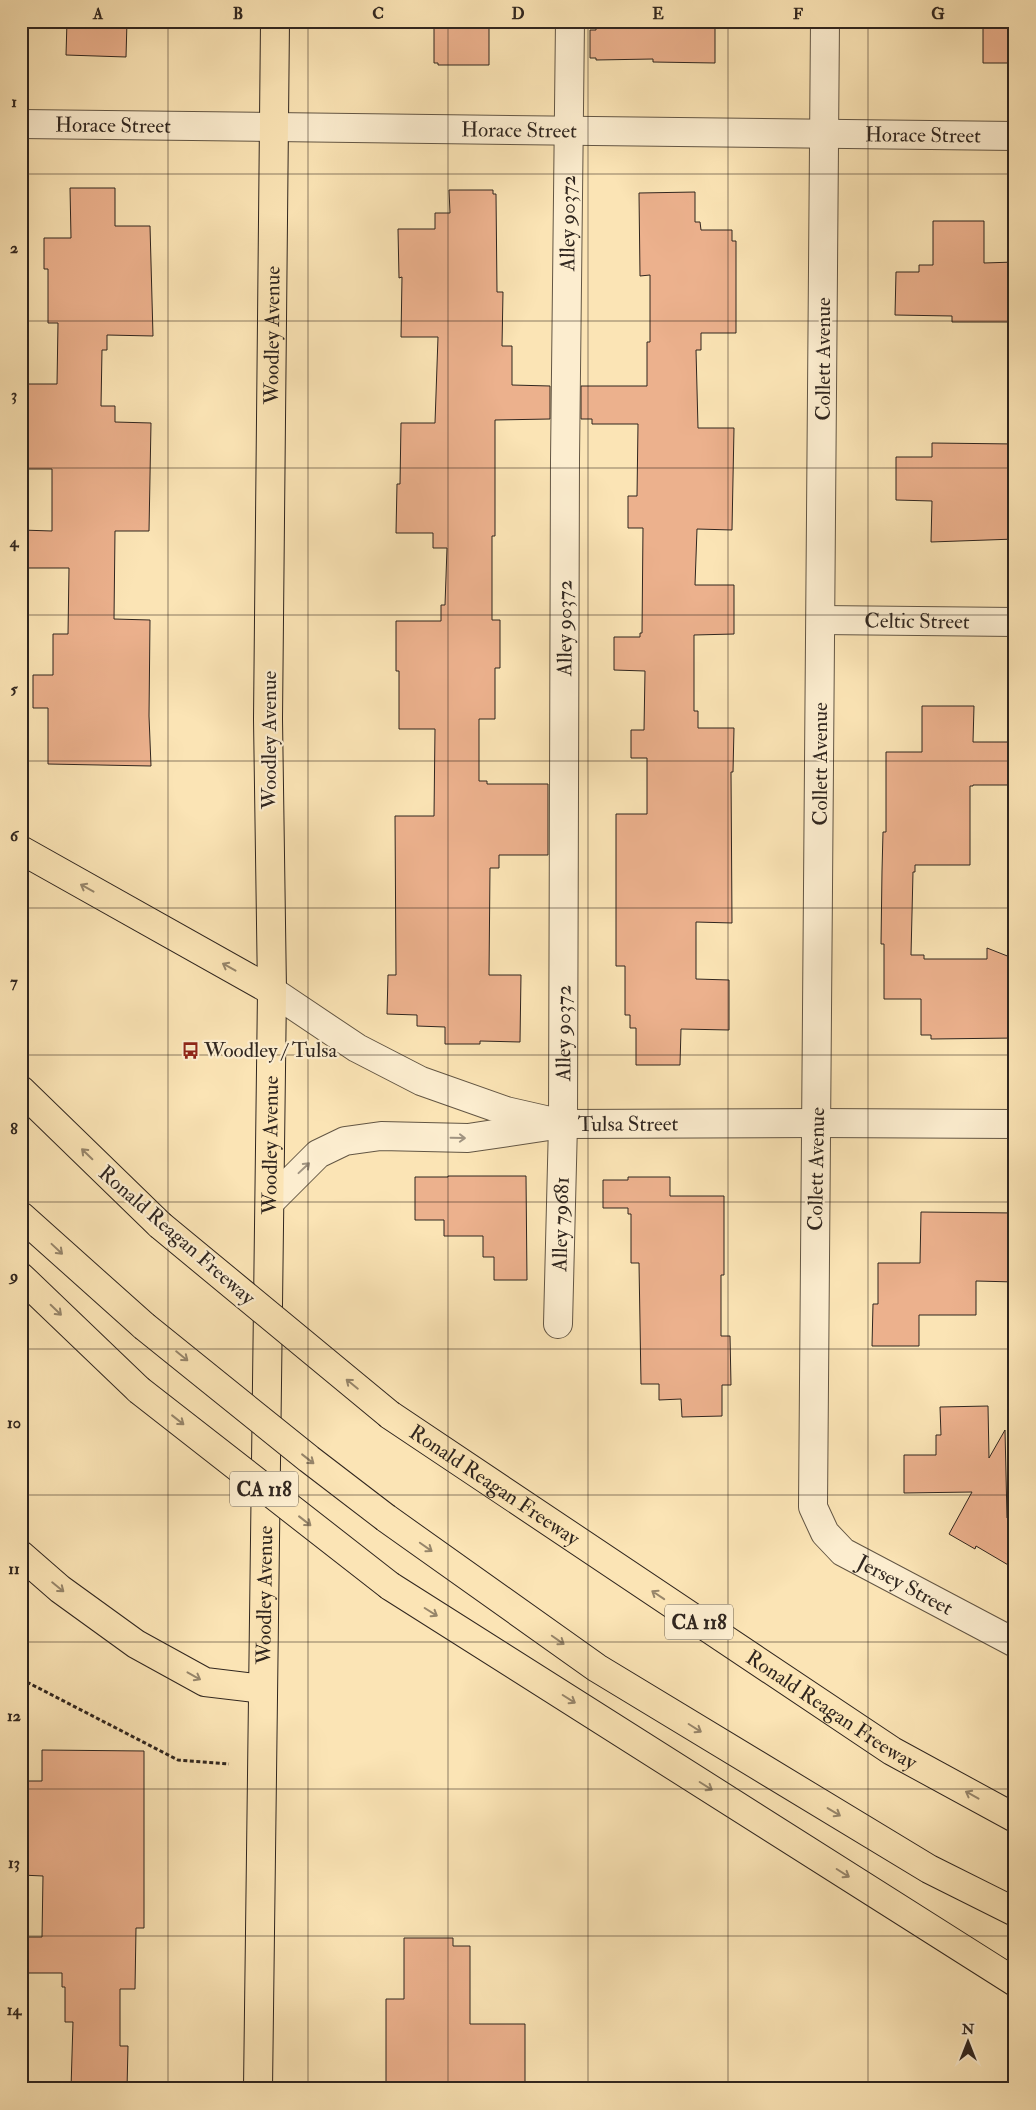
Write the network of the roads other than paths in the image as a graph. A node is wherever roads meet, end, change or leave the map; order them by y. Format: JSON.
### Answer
{"nodes":[{"id":1,"x":275,"y":21,"type":"edge"},
{"id":2,"x":570,"y":21,"type":"edge"},
{"id":3,"x":825,"y":21,"type":"edge"},
{"id":4,"x":21,"y":124,"type":"edge"},
{"id":5,"x":274,"y":127,"type":"junction"},
{"id":6,"x":569,"y":131,"type":"junction"},
{"id":7,"x":824,"y":134,"type":"junction"},
{"id":8,"x":1015,"y":136,"type":"edge"},
{"id":9,"x":821,"y":620,"type":"junction"},
{"id":10,"x":1015,"y":622,"type":"edge"},
{"id":11,"x":21,"y":850,"type":"edge"},
{"id":12,"x":272,"y":991,"type":"junction"},
{"id":13,"x":21,"y":1090,"type":"edge"},
{"id":14,"x":817,"y":1123,"type":"junction"},
{"id":15,"x":563,"y":1124,"type":"junction"},
{"id":16,"x":1015,"y":1124,"type":"edge"},
{"id":17,"x":270,"y":1202,"type":"junction"},
{"id":18,"x":21,"y":1216,"type":"edge"},
{"id":19,"x":21,"y":1277,"type":"edge"},
{"id":20,"x":558,"y":1324,"type":"dead end"},
{"id":21,"x":813,"y":1507,"type":"joint"},
{"id":22,"x":21,"y":1555,"type":"edge"},
{"id":23,"x":1015,"y":1643,"type":"edge"},
{"id":24,"x":263,"y":1689,"type":"junction"},
{"id":25,"x":1015,"y":1818,"type":"edge"},
{"id":26,"x":1015,"y":1912,"type":"edge"},
{"id":27,"x":1015,"y":1982,"type":"edge"},
{"id":28,"x":258,"y":2089,"type":"edge"}],
"edges":[{"from":1,"to":5,"type":"main road","name":"Woodley Avenue"},
{"from":2,"to":6,"type":"street","name":"Alley 90372"},
{"from":3,"to":7,"type":"street","name":"Collett Avenue"},
{"from":4,"to":5,"type":"street","name":"Horace Street"},
{"from":5,"to":6,"type":"street","name":"Horace Street"},
{"from":5,"to":12,"type":"main road","name":"Woodley Avenue"},
{"from":6,"to":7,"type":"street","name":"Horace Street"},
{"from":6,"to":15,"type":"street","name":"Alley 90372"},
{"from":7,"to":8,"type":"street","name":"Horace Street"},
{"from":7,"to":9,"type":"street","name":"Collett Avenue"},
{"from":9,"to":10,"type":"street","name":"Celtic Street"},
{"from":9,"to":14,"type":"street","name":"Collett Avenue"},
{"from":12,"to":11,"type":"main road","one_way":true},
{"from":12,"to":15,"type":"street","name":"Tulsa Street"},
{"from":12,"to":17,"type":"main road","name":"Woodley Avenue"},
{"from":25,"to":13,"type":"main road","name":"Ronald Reagan Freeway","number":"CA 118","one_way":true,"bridge":true},
{"from":14,"to":15,"type":"street","name":"Tulsa Street"},
{"from":14,"to":16,"type":"street","name":"Tulsa Street"},
{"from":14,"to":21,"type":"street","name":"Collett Avenue"},
{"from":17,"to":15,"type":"street","one_way":true},
{"from":15,"to":20,"type":"street","name":"Alley 79681"},
{"from":17,"to":24,"type":"main road","name":"Woodley Avenue"},
{"from":18,"to":26,"type":"main road","number":"CA 118","one_way":true,"bridge":true},
{"from":19,"to":27,"type":"main road","number":"CA 118","one_way":true,"bridge":true},
{"from":21,"to":23,"type":"street","name":"Jersey Street"},
{"from":22,"to":24,"type":"main road","one_way":true},
{"from":24,"to":28,"type":"main road","name":"Woodley Avenue"}]}
